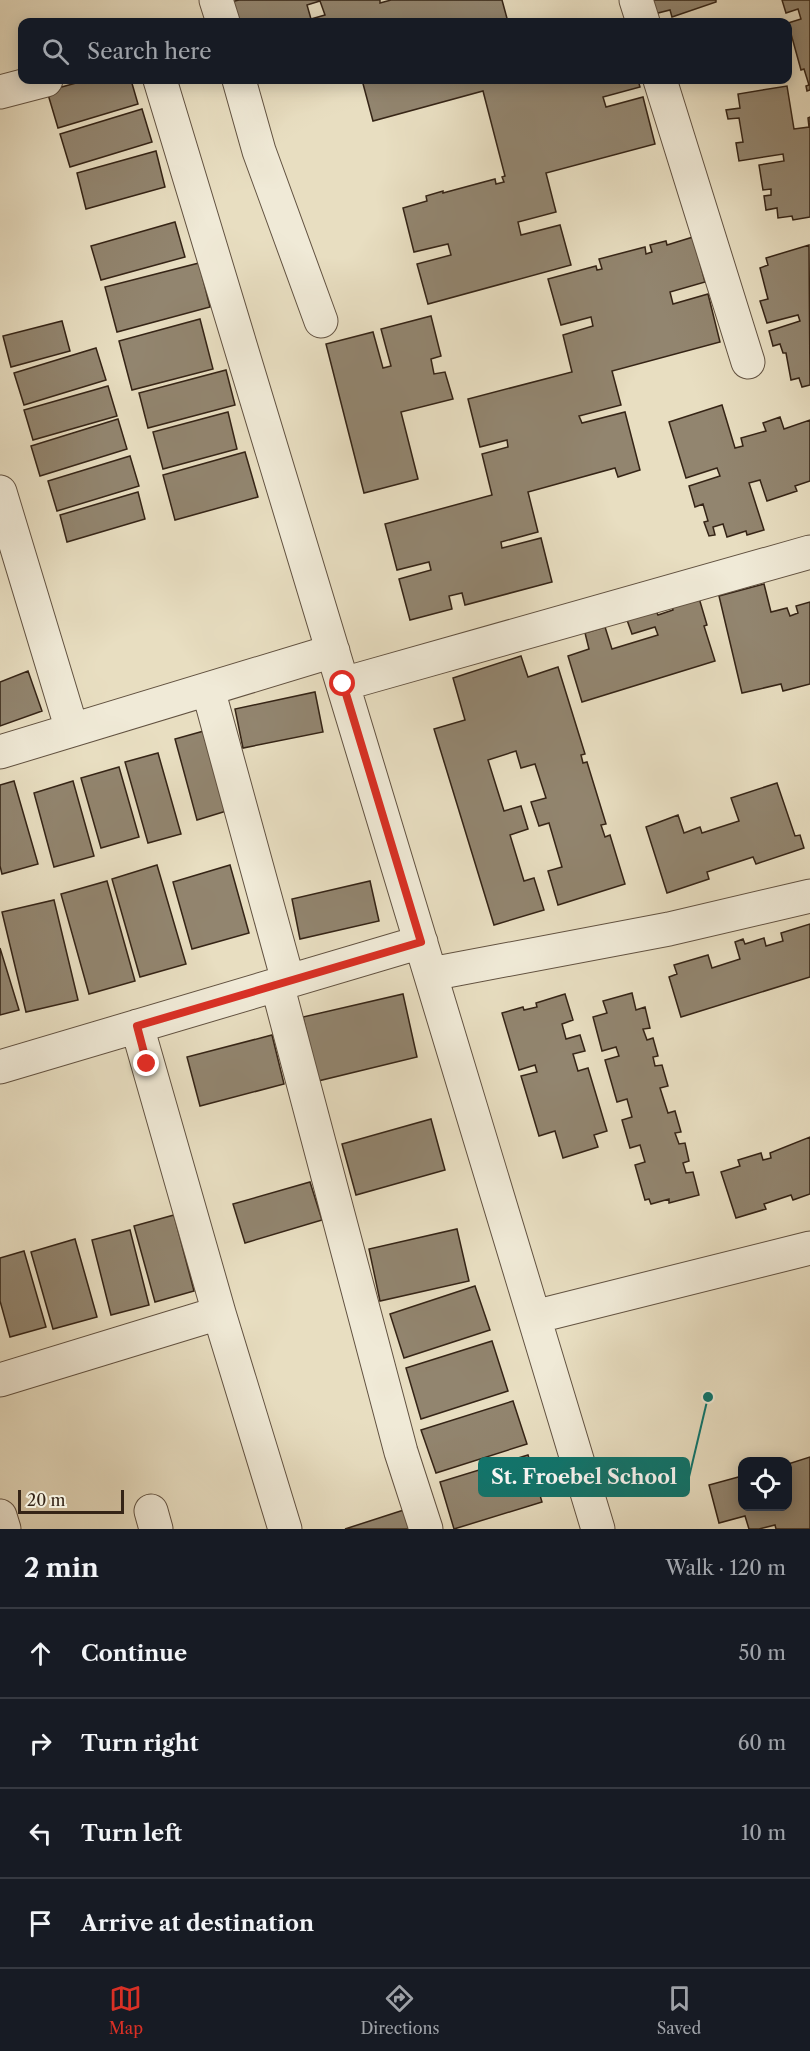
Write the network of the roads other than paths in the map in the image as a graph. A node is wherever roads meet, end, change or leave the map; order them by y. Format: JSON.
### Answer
{"nodes":[{"id":1,"x":216,"y":0,"type":"edge"},
{"id":2,"x":636,"y":0,"type":"edge"},
{"id":3,"x":222,"y":18,"type":"edge"},
{"id":4,"x":642,"y":18,"type":"edge"},
{"id":5,"x":31,"y":84,"type":"edge"},
{"id":6,"x":161,"y":84,"type":"edge"},
{"id":7,"x":240,"y":84,"type":"edge"},
{"id":8,"x":661,"y":84,"type":"edge"},
{"id":9,"x":0,"y":92,"type":"edge"},
{"id":10,"x":321,"y":321,"type":"dead end"},
{"id":11,"x":748,"y":362,"type":"dead end"},
{"id":12,"x":0,"y":492,"type":"edge"},
{"id":13,"x":810,"y":552,"type":"edge"},
{"id":14,"x":333,"y":651,"type":"junction"},
{"id":15,"x":343,"y":684,"type":"junction"},
{"id":16,"x":208,"y":689,"type":"junction"},
{"id":17,"x":72,"y":730,"type":"junction"},
{"id":18,"x":0,"y":752,"type":"edge"},
{"id":19,"x":810,"y":896,"type":"edge"},
{"id":20,"x":421,"y":942,"type":"junction"},
{"id":21,"x":431,"y":974,"type":"junction"},
{"id":22,"x":282,"y":983,"type":"junction"},
{"id":23,"x":137,"y":1026,"type":"junction"},
{"id":24,"x":0,"y":1067,"type":"edge"},
{"id":25,"x":810,"y":1248,"type":"edge"},
{"id":26,"x":219,"y":1313,"type":"junction"},
{"id":27,"x":534,"y":1317,"type":"junction"},
{"id":28,"x":0,"y":1380,"type":"edge"},
{"id":29,"x":0,"y":1516,"type":"edge"},
{"id":30,"x":4,"y":1529,"type":"edge"},
{"id":31,"x":285,"y":1529,"type":"edge"},
{"id":32,"x":426,"y":1529,"type":"edge"},
{"id":33,"x":598,"y":1529,"type":"edge"}],
"edges":[{"from":1,"to":3,"type":"street"},
{"from":2,"to":4,"type":"street"},
{"from":5,"to":9,"type":"street"},
{"from":6,"to":14,"type":"street"},
{"from":7,"to":10,"type":"street"},
{"from":8,"to":11,"type":"street"},
{"from":12,"to":17,"type":"street"},
{"from":13,"to":15,"type":"street"},
{"from":14,"to":15,"type":"street"},
{"from":14,"to":16,"type":"street"},
{"from":15,"to":20,"type":"street"},
{"from":16,"to":17,"type":"street"},
{"from":16,"to":22,"type":"street"},
{"from":17,"to":18,"type":"street"},
{"from":19,"to":21,"type":"street"},
{"from":20,"to":21,"type":"street"},
{"from":20,"to":22,"type":"street"},
{"from":21,"to":27,"type":"street"},
{"from":22,"to":23,"type":"street"},
{"from":22,"to":32,"type":"street"},
{"from":23,"to":24,"type":"street"},
{"from":23,"to":26,"type":"street"},
{"from":25,"to":27,"type":"street"},
{"from":26,"to":28,"type":"street"},
{"from":26,"to":31,"type":"street"},
{"from":27,"to":33,"type":"street"},
{"from":29,"to":30,"type":"street"}]}
